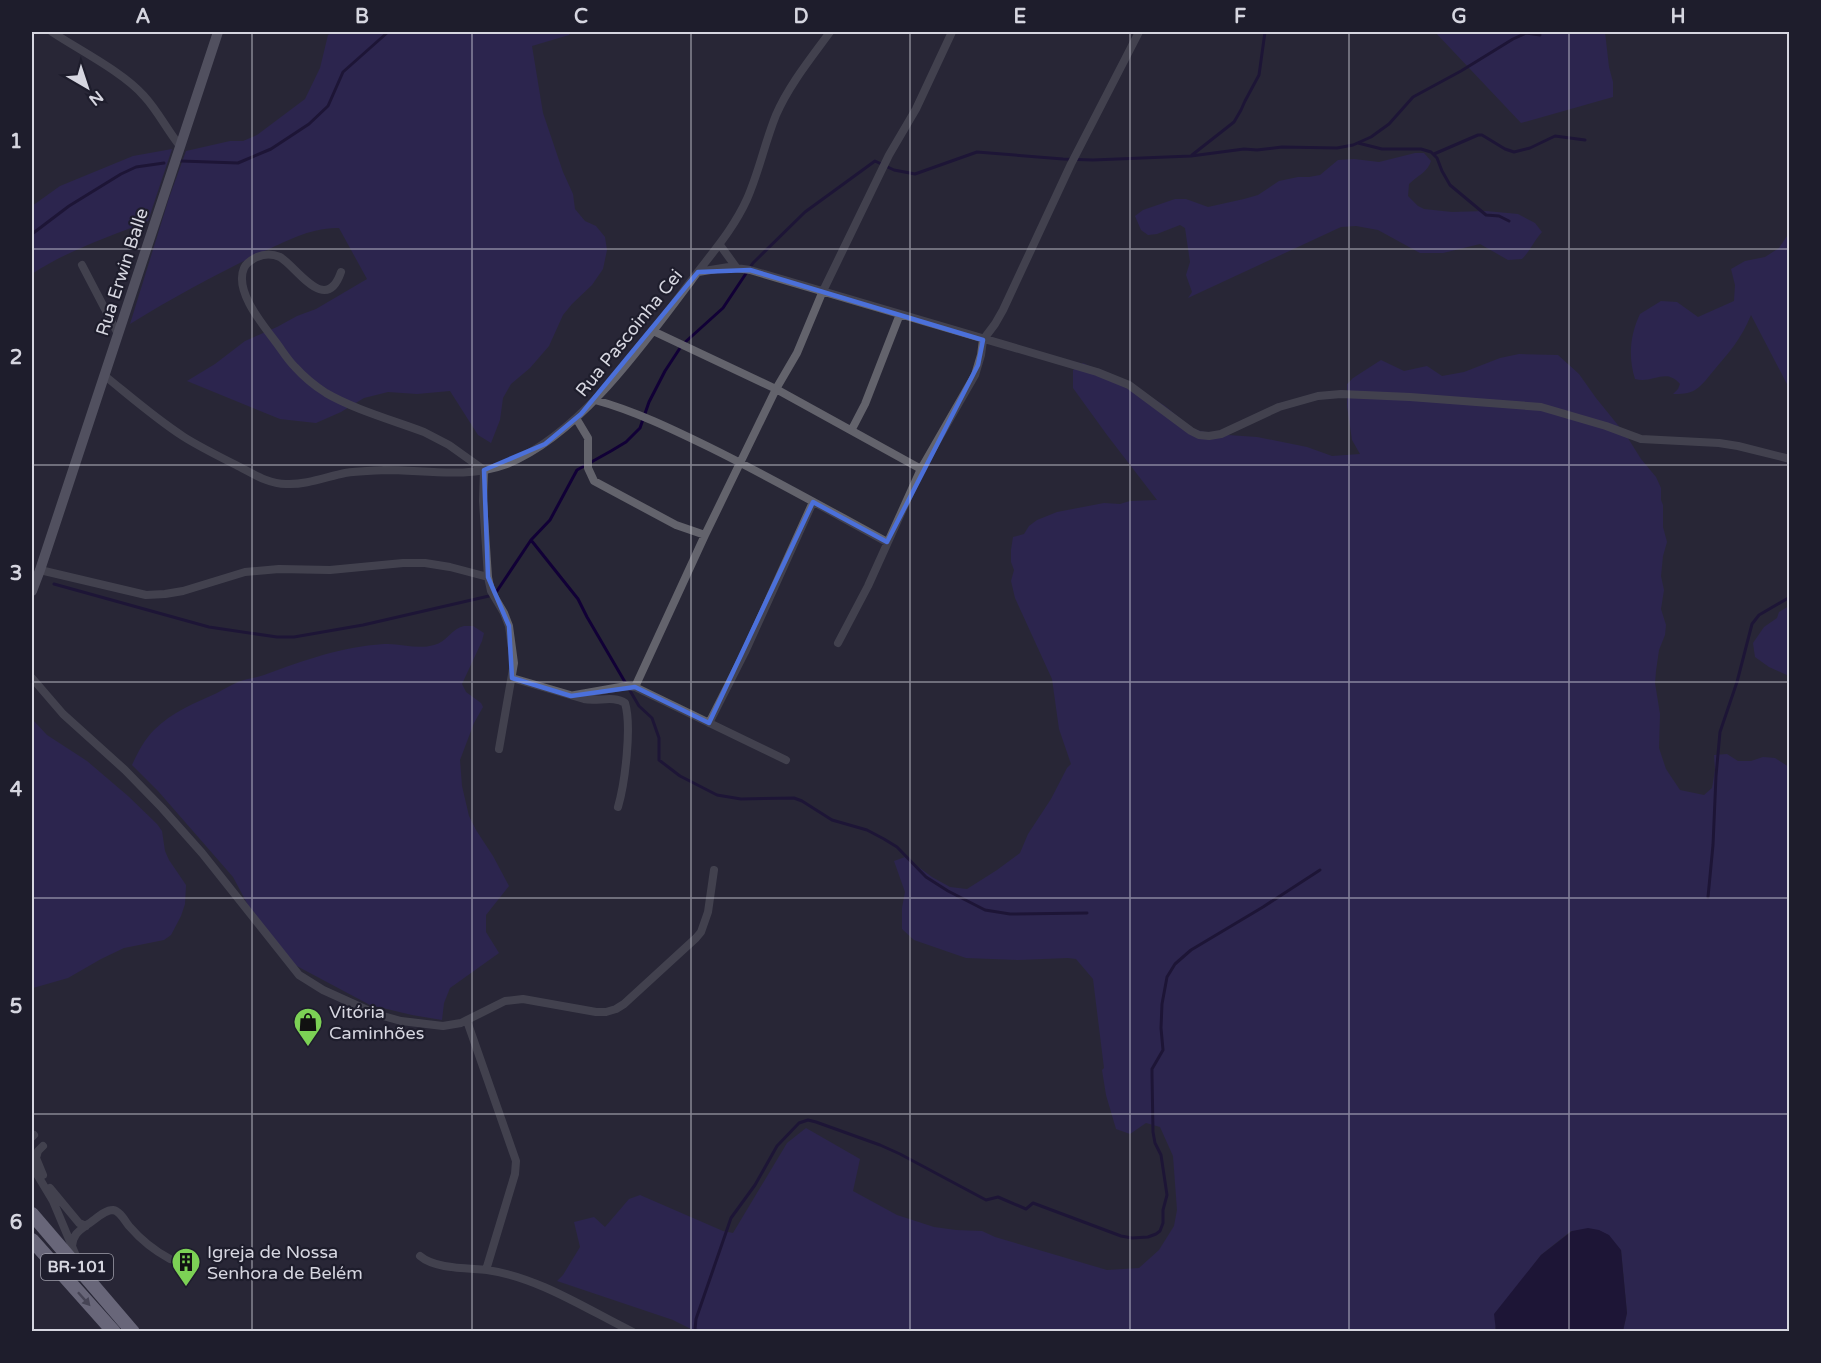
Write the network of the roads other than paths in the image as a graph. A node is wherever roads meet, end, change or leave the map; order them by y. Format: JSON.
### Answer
{"nodes":[{"id":1,"x":52,"y":32,"type":"edge"},
{"id":2,"x":218,"y":32,"type":"edge"},
{"id":3,"x":830,"y":32,"type":"edge"},
{"id":4,"x":952,"y":32,"type":"edge"},
{"id":5,"x":1139,"y":32,"type":"edge"},
{"id":6,"x":180,"y":146,"type":"junction"},
{"id":7,"x":720,"y":245,"type":"junction"},
{"id":8,"x":82,"y":266,"type":"dead end"},
{"id":9,"x":736,"y":267,"type":"junction"},
{"id":10,"x":341,"y":272,"type":"dead end"},
{"id":11,"x":698,"y":272,"type":"junction"},
{"id":12,"x":822,"y":292,"type":"junction"},
{"id":13,"x":900,"y":314,"type":"junction"},
{"id":14,"x":654,"y":331,"type":"junction"},
{"id":15,"x":119,"y":335,"type":"junction"},
{"id":16,"x":982,"y":339,"type":"junction"},
{"id":17,"x":105,"y":376,"type":"junction"},
{"id":18,"x":776,"y":389,"type":"junction"},
{"id":19,"x":595,"y":400,"type":"junction"},
{"id":20,"x":576,"y":417,"type":"junction"},
{"id":21,"x":852,"y":429,"type":"junction"},
{"id":22,"x":1790,"y":459,"type":"edge"},
{"id":23,"x":741,"y":463,"type":"junction"},
{"id":24,"x":921,"y":469,"type":"junction"},
{"id":25,"x":484,"y":470,"type":"junction"},
{"id":26,"x":813,"y":502,"type":"junction"},
{"id":27,"x":705,"y":535,"type":"junction"},
{"id":28,"x":887,"y":542,"type":"junction"},
{"id":29,"x":40,"y":570,"type":"junction"},
{"id":30,"x":488,"y":577,"type":"junction"},
{"id":31,"x":32,"y":591,"type":"edge"},
{"id":32,"x":838,"y":643,"type":"dead end"},
{"id":33,"x":32,"y":678,"type":"edge"},
{"id":34,"x":512,"y":678,"type":"junction"},
{"id":35,"x":635,"y":687,"type":"junction"},
{"id":36,"x":571,"y":696,"type":"junction"},
{"id":37,"x":709,"y":723,"type":"junction"},
{"id":38,"x":500,"y":749,"type":"dead end"},
{"id":39,"x":786,"y":760,"type":"dead end"},
{"id":40,"x":618,"y":807,"type":"dead end"},
{"id":41,"x":714,"y":870,"type":"dead end"},
{"id":42,"x":467,"y":1021,"type":"junction"},
{"id":43,"x":43,"y":1146,"type":"dead end"},
{"id":44,"x":34,"y":1168,"type":"edge"},
{"id":45,"x":49,"y":1187,"type":"junction"},
{"id":46,"x":32,"y":1214,"type":"edge"},
{"id":47,"x":86,"y":1226,"type":"junction"},
{"id":48,"x":32,"y":1240,"type":"edge"},
{"id":49,"x":72,"y":1246,"type":"junction"},
{"id":50,"x":420,"y":1256,"type":"dead end"},
{"id":51,"x":170,"y":1259,"type":"dead end"},
{"id":52,"x":486,"y":1270,"type":"junction"},
{"id":53,"x":82,"y":1273,"type":"junction"},
{"id":54,"x":114,"y":1332,"type":"edge"},
{"id":55,"x":133,"y":1332,"type":"edge"},
{"id":56,"x":633,"y":1332,"type":"edge"}],
"edges":[{"from":1,"to":6,"type":"street"},
{"from":2,"to":6,"type":"street","name":"Rua Erwin Balle"},
{"from":3,"to":7,"type":"street","name":"Rua Pascoinha Cei"},
{"from":4,"to":12,"type":"street"},
{"from":5,"to":16,"type":"street"},
{"from":6,"to":15,"type":"street","name":"Rua Erwin Balle"},
{"from":7,"to":9,"type":"street"},
{"from":7,"to":11,"type":"street","name":"Rua Pascoinha Cei"},
{"from":8,"to":15,"type":"street"},
{"from":9,"to":11,"type":"street"},
{"from":9,"to":12,"type":"street"},
{"from":10,"to":25,"type":"street"},
{"from":11,"to":14,"type":"street","name":"Rua Pascoinha Cei"},
{"from":12,"to":13,"type":"street"},
{"from":12,"to":18,"type":"street"},
{"from":13,"to":16,"type":"street"},
{"from":13,"to":21,"type":"street"},
{"from":14,"to":18,"type":"street"},
{"from":14,"to":19,"type":"street","name":"Rua Pascoinha Cei"},
{"from":15,"to":17,"type":"street","name":"Rua Erwin Balle"},
{"from":16,"to":22,"type":"street"},
{"from":16,"to":24,"type":"street"},
{"from":17,"to":25,"type":"street","name":"Rua Pascoinha Cei"},
{"from":17,"to":29,"type":"street","name":"Rua Erwin Balle"},
{"from":18,"to":21,"type":"street"},
{"from":18,"to":23,"type":"street"},
{"from":19,"to":20,"type":"street","name":"Rua Pascoinha Cei"},
{"from":19,"to":23,"type":"street"},
{"from":20,"to":25,"type":"street","name":"Rua Pascoinha Cei"},
{"from":20,"to":27,"type":"street"},
{"from":21,"to":24,"type":"street"},
{"from":23,"to":26,"type":"street"},
{"from":23,"to":27,"type":"street"},
{"from":24,"to":28,"type":"street"},
{"from":25,"to":30,"type":"street"},
{"from":26,"to":28,"type":"street"},
{"from":26,"to":37,"type":"street"},
{"from":27,"to":35,"type":"street"},
{"from":28,"to":32,"type":"street"},
{"from":29,"to":30,"type":"street"},
{"from":29,"to":31,"type":"street","name":"Rua Erwin Balle"},
{"from":30,"to":34,"type":"street"},
{"from":33,"to":42,"type":"street"},
{"from":34,"to":36,"type":"street"},
{"from":34,"to":38,"type":"street"},
{"from":35,"to":36,"type":"street"},
{"from":35,"to":37,"type":"street"},
{"from":36,"to":40,"type":"street"},
{"from":37,"to":39,"type":"street"},
{"from":41,"to":42,"type":"street"},
{"from":42,"to":52,"type":"street"},
{"from":43,"to":45,"type":"street"},
{"from":44,"to":45,"type":"street"},
{"from":44,"to":49,"type":"street"},
{"from":45,"to":47,"type":"street"},
{"from":46,"to":53,"type":"highway","number":"BR-101"},
{"from":47,"to":49,"type":"street"},
{"from":47,"to":51,"type":"street"},
{"from":48,"to":54,"type":"highway","number":"BR-101","one_way":true},
{"from":49,"to":53,"type":"street"},
{"from":50,"to":52,"type":"street"},
{"from":52,"to":56,"type":"street"},
{"from":53,"to":55,"type":"highway","number":"BR-101"}]}
